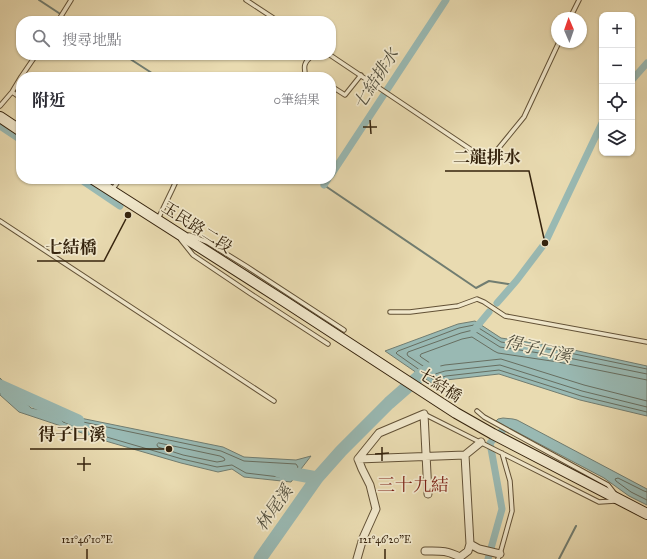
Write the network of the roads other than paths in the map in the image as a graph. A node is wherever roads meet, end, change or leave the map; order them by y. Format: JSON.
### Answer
{"nodes":[{"id":1,"x":72,"y":0,"type":"edge"},
{"id":2,"x":246,"y":0,"type":"edge"},
{"id":3,"x":579,"y":0,"type":"edge"},
{"id":4,"x":573,"y":12,"type":"edge"},
{"id":5,"x":61,"y":16,"type":"edge"},
{"id":6,"x":270,"y":16,"type":"edge"},
{"id":7,"x":556,"y":48,"type":"edge"},
{"id":8,"x":336,"y":59,"type":"edge"},
{"id":9,"x":33,"y":60,"type":"edge"},
{"id":10,"x":307,"y":60,"type":"edge"},
{"id":11,"x":24,"y":72,"type":"edge"},
{"id":12,"x":305,"y":72,"type":"edge"},
{"id":13,"x":361,"y":75,"type":"junction"},
{"id":14,"x":16,"y":85,"type":"edge"},
{"id":15,"x":336,"y":89,"type":"edge"},
{"id":16,"x":12,"y":92,"type":"junction"},
{"id":17,"x":16,"y":95,"type":"edge"},
{"id":18,"x":0,"y":106,"type":"edge"},
{"id":19,"x":0,"y":117,"type":"edge"},
{"id":20,"x":16,"y":128,"type":"edge"},
{"id":21,"x":101,"y":184,"type":"edge"},
{"id":22,"x":117,"y":184,"type":"edge"},
{"id":23,"x":175,"y":184,"type":"edge"},
{"id":24,"x":112,"y":191,"type":"junction"},
{"id":25,"x":157,"y":220,"type":"junction"},
{"id":26,"x":0,"y":221,"type":"edge"},
{"id":27,"x":173,"y":230,"type":"junction"},
{"id":28,"x":284,"y":301,"type":"joint"},
{"id":29,"x":390,"y":312,"type":"dead end"},
{"id":30,"x":344,"y":330,"type":"dead end"},
{"id":31,"x":647,"y":342,"type":"edge"},
{"id":32,"x":328,"y":344,"type":"dead end"},
{"id":33,"x":274,"y":401,"type":"dead end"},
{"id":34,"x":477,"y":411,"type":"dead end"},
{"id":35,"x":424,"y":414,"type":"junction"},
{"id":36,"x":481,"y":442,"type":"junction"},
{"id":37,"x":502,"y":453,"type":"junction"},
{"id":38,"x":465,"y":455,"type":"junction"},
{"id":39,"x":426,"y":457,"type":"junction"},
{"id":40,"x":358,"y":459,"type":"junction"},
{"id":41,"x":428,"y":494,"type":"dead end"},
{"id":42,"x":621,"y":501,"type":"junction"},
{"id":43,"x":647,"y":514,"type":"edge"},
{"id":44,"x":470,"y":544,"type":"junction"},
{"id":45,"x":425,"y":551,"type":"dead end"},
{"id":46,"x":499,"y":556,"type":"edge"},
{"id":47,"x":357,"y":559,"type":"edge"}],
"edges":[{"from":1,"to":5,"type":"lane"},
{"from":2,"to":6,"type":"lane"},
{"from":3,"to":4,"type":"lane"},
{"from":7,"to":13,"type":"lane"},
{"from":8,"to":13,"type":"lane"},
{"from":9,"to":11,"type":"lane"},
{"from":10,"to":12,"type":"lane"},
{"from":13,"to":15,"type":"lane"},
{"from":14,"to":16,"type":"lane"},
{"from":16,"to":17,"type":"lane"},
{"from":16,"to":18,"type":"lane"},
{"from":19,"to":20,"type":"street"},
{"from":21,"to":24,"type":"street","name":"玉民路二段"},
{"from":22,"to":24,"type":"lane"},
{"from":23,"to":25,"type":"lane"},
{"from":24,"to":25,"type":"street","name":"玉民路二段"},
{"from":25,"to":27,"type":"street","name":"玉民路二段"},
{"from":26,"to":33,"type":"lane"},
{"from":27,"to":28,"type":"street","name":"玉民路二段"},
{"from":27,"to":30,"type":"lane"},
{"from":27,"to":32,"type":"lane"},
{"from":28,"to":42,"type":"street","name":"七結橋"},
{"from":29,"to":31,"type":"lane"},
{"from":34,"to":42,"type":"lane"},
{"from":35,"to":36,"type":"lane"},
{"from":35,"to":39,"type":"street"},
{"from":35,"to":40,"type":"street"},
{"from":36,"to":37,"type":"lane"},
{"from":36,"to":38,"type":"street"},
{"from":37,"to":42,"type":"lane"},
{"from":37,"to":46,"type":"lane"},
{"from":38,"to":39,"type":"street"},
{"from":38,"to":44,"type":"street"},
{"from":39,"to":40,"type":"street"},
{"from":39,"to":41,"type":"street"},
{"from":40,"to":47,"type":"street"},
{"from":42,"to":43,"type":"street"},
{"from":44,"to":45,"type":"street"},
{"from":44,"to":46,"type":"street"}]}
